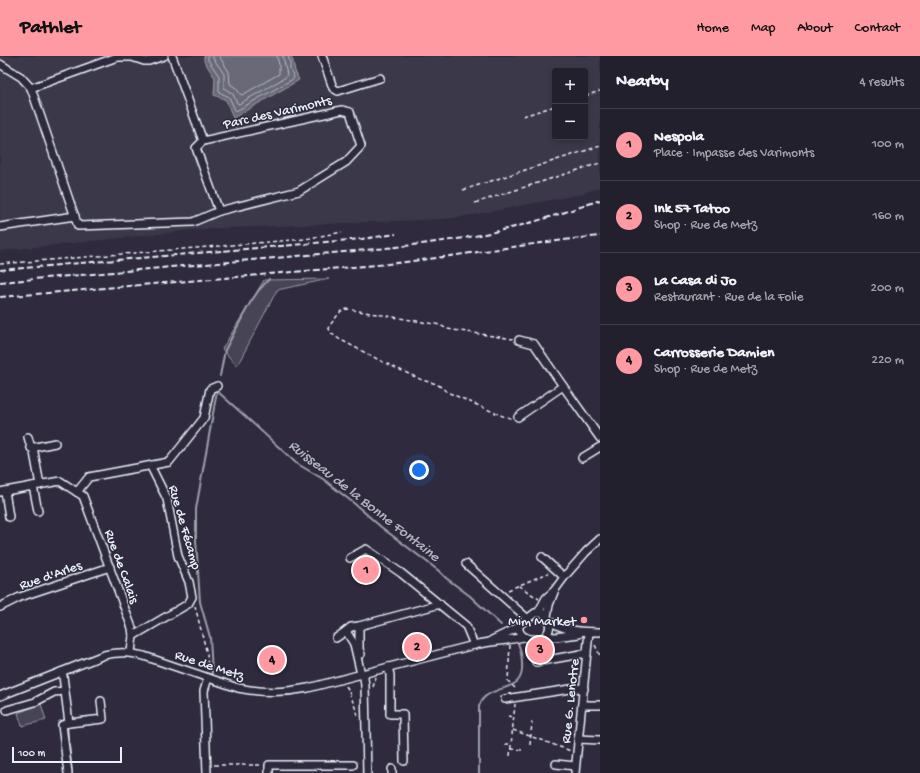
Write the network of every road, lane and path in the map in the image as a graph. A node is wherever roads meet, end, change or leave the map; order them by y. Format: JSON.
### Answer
{"nodes":[{"id":1,"x":119,"y":56,"type":"edge"},
{"id":2,"x":164,"y":56,"type":"edge"},
{"id":3,"x":172,"y":56,"type":"edge"},
{"id":4,"x":322,"y":56,"type":"edge"},
{"id":5,"x":0,"y":64,"type":"edge"},
{"id":6,"x":380,"y":78,"type":"dead end"},
{"id":7,"x":31,"y":88,"type":"junction"},
{"id":8,"x":600,"y":91,"type":"edge"},
{"id":9,"x":588,"y":95,"type":"edge"},
{"id":10,"x":552,"y":107,"type":"edge"},
{"id":11,"x":523,"y":116,"type":"dead end"},
{"id":12,"x":202,"y":141,"type":"junction"},
{"id":13,"x":600,"y":146,"type":"edge"},
{"id":14,"x":600,"y":163,"type":"edge"},
{"id":15,"x":463,"y":190,"type":"dead end"},
{"id":16,"x":476,"y":203,"type":"dead end"},
{"id":17,"x":219,"y":210,"type":"junction"},
{"id":18,"x":75,"y":216,"type":"junction"},
{"id":19,"x":0,"y":227,"type":"edge"},
{"id":20,"x":342,"y":232,"type":"dead end"},
{"id":21,"x":0,"y":264,"type":"edge"},
{"id":22,"x":519,"y":340,"type":"joint"},
{"id":23,"x":217,"y":386,"type":"dead end"},
{"id":24,"x":562,"y":386,"type":"junction"},
{"id":25,"x":518,"y":417,"type":"joint"},
{"id":26,"x":28,"y":437,"type":"dead end"},
{"id":27,"x":600,"y":438,"type":"edge"},
{"id":28,"x":55,"y":443,"type":"dead end"},
{"id":29,"x":33,"y":447,"type":"junction"},
{"id":30,"x":600,"y":447,"type":"edge"},
{"id":31,"x":582,"y":458,"type":"dead end"},
{"id":32,"x":152,"y":466,"type":"junction"},
{"id":33,"x":36,"y":485,"type":"junction"},
{"id":34,"x":2,"y":491,"type":"edge"},
{"id":35,"x":77,"y":492,"type":"junction"},
{"id":36,"x":38,"y":511,"type":"dead end"},
{"id":37,"x":9,"y":516,"type":"dead end"},
{"id":38,"x":600,"y":539,"type":"edge"},
{"id":39,"x":542,"y":557,"type":"dead end"},
{"id":40,"x":350,"y":558,"type":"dead end"},
{"id":41,"x":466,"y":564,"type":"dead end"},
{"id":42,"x":110,"y":567,"type":"junction"},
{"id":43,"x":556,"y":570,"type":"junction"},
{"id":44,"x":564,"y":577,"type":"junction"},
{"id":45,"x":519,"y":586,"type":"junction"},
{"id":46,"x":554,"y":591,"type":"junction"},
{"id":47,"x":501,"y":595,"type":"junction"},
{"id":48,"x":192,"y":598,"type":"junction"},
{"id":49,"x":544,"y":603,"type":"junction"},
{"id":50,"x":440,"y":604,"type":"junction"},
{"id":51,"x":0,"y":606,"type":"edge"},
{"id":52,"x":538,"y":613,"type":"junction"},
{"id":53,"x":528,"y":619,"type":"junction"},
{"id":54,"x":548,"y":619,"type":"junction"},
{"id":55,"x":359,"y":626,"type":"junction"},
{"id":56,"x":519,"y":627,"type":"junction"},
{"id":57,"x":346,"y":631,"type":"junction"},
{"id":58,"x":588,"y":632,"type":"junction"},
{"id":59,"x":600,"y":632,"type":"edge"},
{"id":60,"x":133,"y":636,"type":"junction"},
{"id":61,"x":546,"y":636,"type":"junction"},
{"id":62,"x":523,"y":637,"type":"junction"},
{"id":63,"x":336,"y":638,"type":"dead end"},
{"id":64,"x":508,"y":640,"type":"junction"},
{"id":65,"x":488,"y":642,"type":"junction"},
{"id":66,"x":474,"y":645,"type":"junction"},
{"id":67,"x":131,"y":652,"type":"junction"},
{"id":68,"x":587,"y":654,"type":"junction"},
{"id":69,"x":536,"y":662,"type":"dead end"},
{"id":70,"x":388,"y":667,"type":"junction"},
{"id":71,"x":378,"y":670,"type":"junction"},
{"id":72,"x":61,"y":672,"type":"junction"},
{"id":73,"x":363,"y":673,"type":"junction"},
{"id":74,"x":208,"y":678,"type":"junction"},
{"id":75,"x":340,"y":679,"type":"junction"},
{"id":76,"x":584,"y":689,"type":"junction"},
{"id":77,"x":65,"y":690,"type":"junction"},
{"id":78,"x":0,"y":696,"type":"edge"},
{"id":79,"x":365,"y":696,"type":"junction"},
{"id":80,"x":521,"y":697,"type":"junction"},
{"id":81,"x":504,"y":699,"type":"dead end"},
{"id":82,"x":101,"y":702,"type":"dead end"},
{"id":83,"x":582,"y":705,"type":"junction"},
{"id":84,"x":600,"y":705,"type":"edge"},
{"id":85,"x":7,"y":710,"type":"dead end"},
{"id":86,"x":508,"y":716,"type":"dead end"},
{"id":87,"x":514,"y":717,"type":"junction"},
{"id":88,"x":366,"y":722,"type":"junction"},
{"id":89,"x":532,"y":722,"type":"dead end"},
{"id":90,"x":69,"y":723,"type":"junction"},
{"id":91,"x":513,"y":730,"type":"junction"},
{"id":92,"x":531,"y":736,"type":"junction"},
{"id":93,"x":578,"y":739,"type":"junction"},
{"id":94,"x":600,"y":740,"type":"edge"},
{"id":95,"x":505,"y":744,"type":"dead end"},
{"id":96,"x":511,"y":744,"type":"junction"},
{"id":97,"x":530,"y":745,"type":"dead end"},
{"id":98,"x":511,"y":749,"type":"junction"},
{"id":99,"x":523,"y":750,"type":"dead end"},
{"id":100,"x":577,"y":753,"type":"junction"},
{"id":101,"x":510,"y":756,"type":"dead end"},
{"id":102,"x":404,"y":760,"type":"dead end"},
{"id":103,"x":556,"y":764,"type":"dead end"},
{"id":104,"x":269,"y":765,"type":"junction"},
{"id":105,"x":353,"y":765,"type":"dead end"},
{"id":106,"x":207,"y":769,"type":"edge"},
{"id":107,"x":575,"y":769,"type":"edge"},
{"id":108,"x":68,"y":773,"type":"edge"},
{"id":109,"x":269,"y":773,"type":"edge"},
{"id":110,"x":367,"y":773,"type":"edge"}],
"edges":[{"from":1,"to":2,"type":"street"},
{"from":1,"to":7,"type":"street"},
{"from":3,"to":12,"type":"street"},
{"from":4,"to":6,"type":"street"},
{"from":5,"to":7,"type":"street"},
{"from":7,"to":18,"type":"street"},
{"from":8,"to":9,"type":"path"},
{"from":10,"to":11,"type":"path"},
{"from":12,"to":17,"type":"street"},
{"from":12,"to":17,"type":"street","name":"Parc des Varimonts"},
{"from":13,"to":15,"type":"path"},
{"from":14,"to":16,"type":"path"},
{"from":17,"to":18,"type":"street"},
{"from":18,"to":19,"type":"street"},
{"from":20,"to":21,"type":"path"},
{"from":22,"to":24,"type":"street"},
{"from":22,"to":25,"type":"path"},
{"from":23,"to":32,"type":"street"},
{"from":24,"to":25,"type":"street"},
{"from":24,"to":27,"type":"street"},
{"from":26,"to":29,"type":"street"},
{"from":28,"to":29,"type":"street"},
{"from":29,"to":33,"type":"street"},
{"from":30,"to":31,"type":"street"},
{"from":32,"to":35,"type":"street"},
{"from":32,"to":48,"type":"street","name":"Rue de Fécamp"},
{"from":33,"to":34,"type":"street"},
{"from":33,"to":35,"type":"street"},
{"from":33,"to":36,"type":"street"},
{"from":34,"to":37,"type":"street"},
{"from":35,"to":42,"type":"street","name":"Rue de Calais"},
{"from":38,"to":44,"type":"street"},
{"from":39,"to":43,"type":"street"},
{"from":40,"to":50,"type":"street"},
{"from":41,"to":47,"type":"street"},
{"from":42,"to":51,"type":"street","name":"Rue d'Arles"},
{"from":42,"to":60,"type":"street","name":"Rue de Calais"},
{"from":43,"to":44,"type":"street"},
{"from":43,"to":45,"type":"path"},
{"from":44,"to":46,"type":"street"},
{"from":45,"to":47,"type":"path"},
{"from":45,"to":49,"type":"path"},
{"from":46,"to":49,"type":"street"},
{"from":46,"to":54,"type":"street"},
{"from":47,"to":53,"type":"street"},
{"from":48,"to":60,"type":"street"},
{"from":48,"to":74,"type":"path"},
{"from":49,"to":52,"type":"street"},
{"from":50,"to":55,"type":"street"},
{"from":50,"to":66,"type":"street"},
{"from":52,"to":53,"type":"street"},
{"from":52,"to":54,"type":"street"},
{"from":53,"to":56,"type":"street"},
{"from":54,"to":58,"type":"street"},
{"from":54,"to":61,"type":"street"},
{"from":55,"to":57,"type":"street"},
{"from":55,"to":73,"type":"street"},
{"from":56,"to":62,"type":"street"},
{"from":56,"to":65,"type":"street","name":"Rue de Metz"},
{"from":57,"to":63,"type":"street"},
{"from":57,"to":73,"type":"street"},
{"from":58,"to":59,"type":"street"},
{"from":58,"to":61,"type":"street"},
{"from":58,"to":68,"type":"street","name":"Rue G. Lenotre"},
{"from":60,"to":67,"type":"street","name":"Rue de Calais"},
{"from":61,"to":62,"type":"street"},
{"from":62,"to":64,"type":"street","name":"Rue de Metz"},
{"from":64,"to":65,"type":"street","name":"Rue de Metz"},
{"from":64,"to":80,"type":"path"},
{"from":65,"to":66,"type":"street","name":"Rue de Metz"},
{"from":66,"to":70,"type":"street","name":"Rue de Metz"},
{"from":67,"to":72,"type":"street","name":"Rue de Metz"},
{"from":67,"to":74,"type":"street","name":"Rue de Metz"},
{"from":68,"to":69,"type":"street"},
{"from":68,"to":76,"type":"street","name":"Rue G. Lenotre"},
{"from":70,"to":71,"type":"street","name":"Rue de Metz"},
{"from":70,"to":102,"type":"street"},
{"from":71,"to":73,"type":"street","name":"Rue de Metz"},
{"from":71,"to":79,"type":"path"},
{"from":72,"to":77,"type":"street"},
{"from":72,"to":78,"type":"street","name":"Rue de Metz"},
{"from":73,"to":75,"type":"street","name":"Rue de Metz"},
{"from":73,"to":79,"type":"street"},
{"from":74,"to":75,"type":"street","name":"Rue de Metz"},
{"from":74,"to":106,"type":"street"},
{"from":75,"to":88,"type":"path"},
{"from":76,"to":80,"type":"street"},
{"from":76,"to":83,"type":"street","name":"Rue G. Lenotre"},
{"from":77,"to":85,"type":"street"},
{"from":77,"to":90,"type":"street"},
{"from":79,"to":88,"type":"street"},
{"from":80,"to":81,"type":"street"},
{"from":80,"to":87,"type":"path"},
{"from":82,"to":90,"type":"street"},
{"from":83,"to":84,"type":"street"},
{"from":83,"to":93,"type":"street","name":"Rue G. Lenotre"},
{"from":86,"to":87,"type":"path"},
{"from":87,"to":91,"type":"path"},
{"from":88,"to":110,"type":"street"},
{"from":89,"to":92,"type":"path"},
{"from":90,"to":108,"type":"street"},
{"from":91,"to":92,"type":"path"},
{"from":91,"to":96,"type":"path"},
{"from":92,"to":97,"type":"path"},
{"from":92,"to":100,"type":"path"},
{"from":93,"to":94,"type":"street"},
{"from":93,"to":100,"type":"street","name":"Rue G. Lenotre"},
{"from":95,"to":96,"type":"path"},
{"from":96,"to":98,"type":"path"},
{"from":98,"to":99,"type":"path"},
{"from":98,"to":101,"type":"path"},
{"from":100,"to":107,"type":"street","name":"Rue G. Lenotre"},
{"from":103,"to":107,"type":"street"},
{"from":104,"to":105,"type":"street"},
{"from":104,"to":106,"type":"path"},
{"from":104,"to":109,"type":"street"}]}
